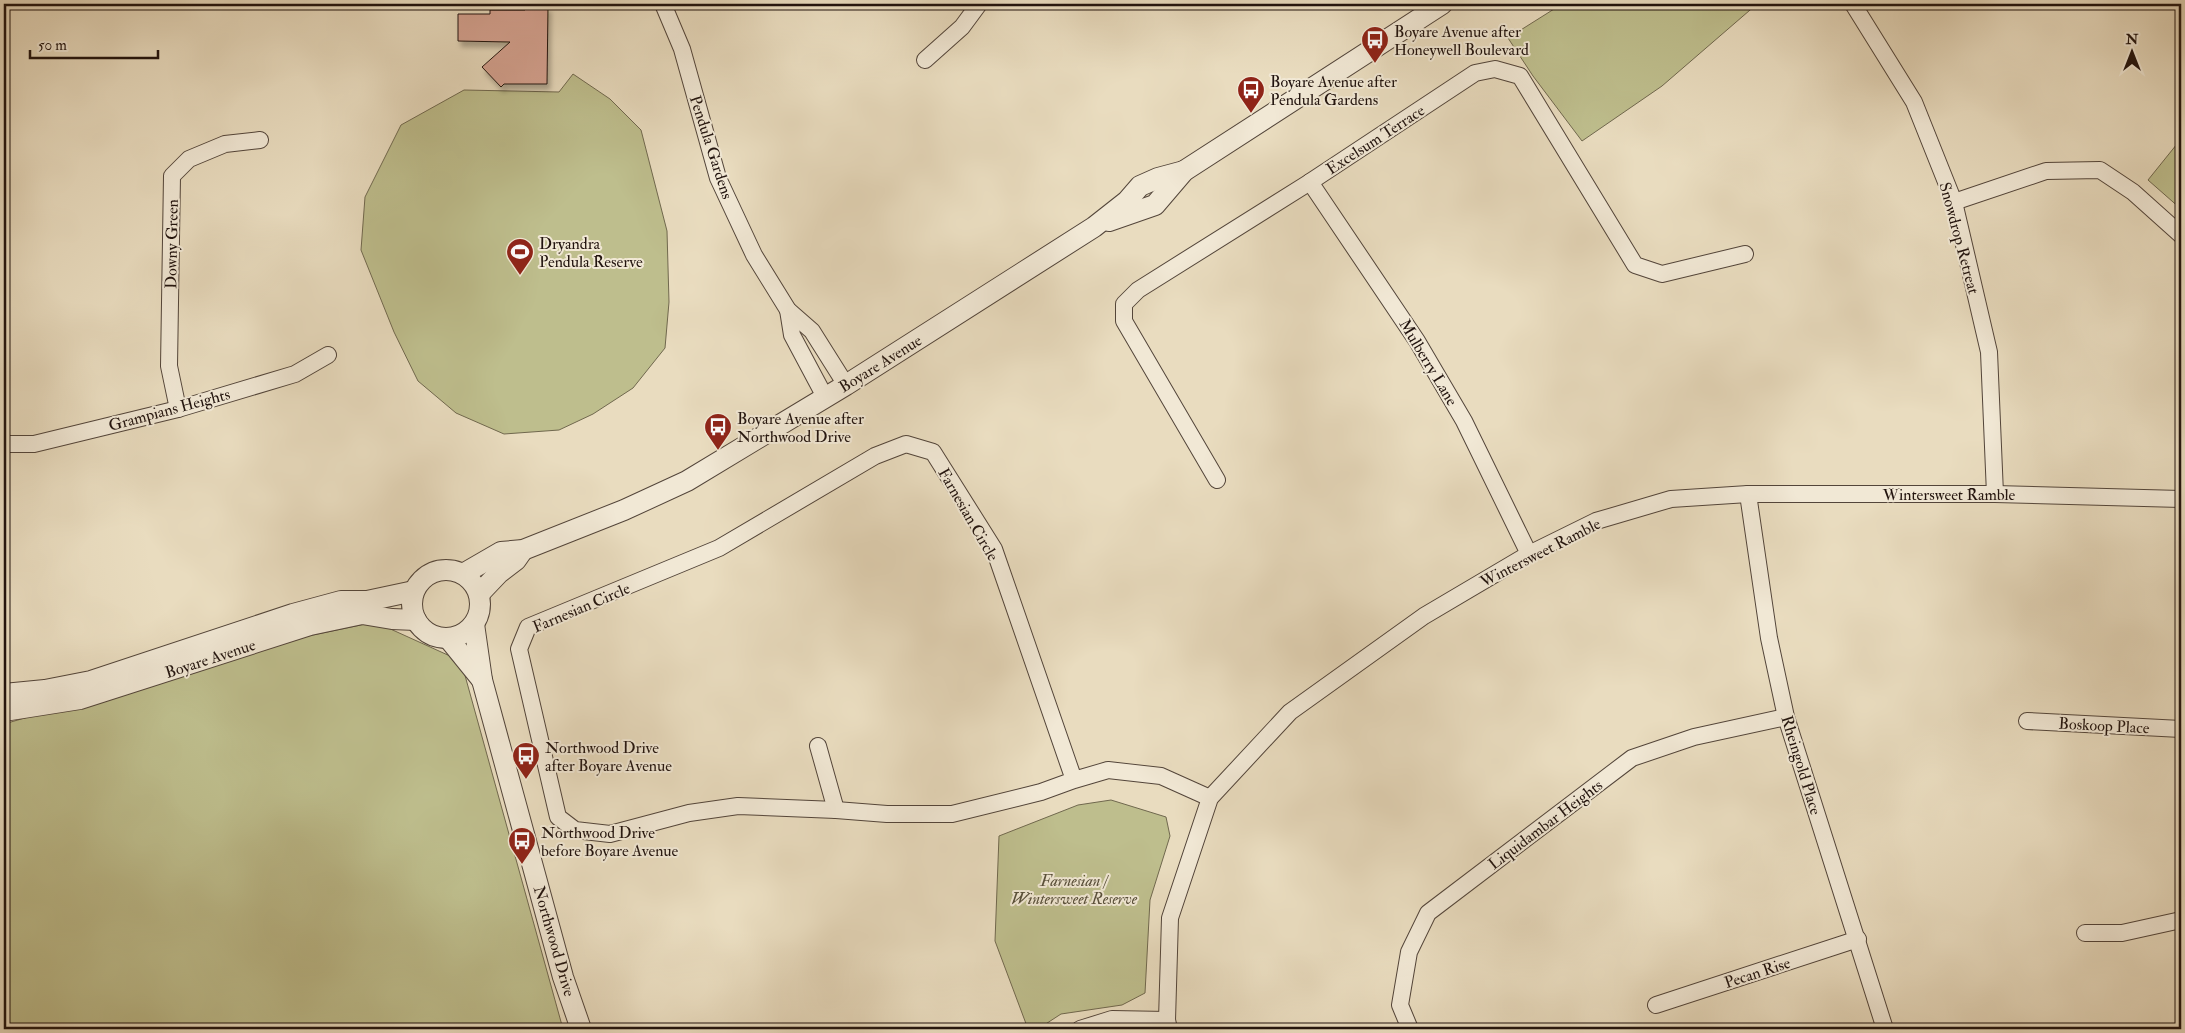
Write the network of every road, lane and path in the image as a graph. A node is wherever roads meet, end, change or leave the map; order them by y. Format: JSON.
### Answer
{"nodes":[{"id":1,"x":662,"y":4,"type":"edge"},
{"id":2,"x":979,"y":4,"type":"edge"},
{"id":3,"x":1442,"y":4,"type":"edge"},
{"id":4,"x":1853,"y":4,"type":"edge"},
{"id":5,"x":925,"y":60,"type":"dead end"},
{"id":6,"x":260,"y":140,"type":"dead end"},
{"id":7,"x":1310,"y":182,"type":"junction"},
{"id":8,"x":1954,"y":202,"type":"junction"},
{"id":9,"x":2181,"y":235,"type":"edge"},
{"id":10,"x":1745,"y":254,"type":"dead end"},
{"id":11,"x":788,"y":310,"type":"junction"},
{"id":12,"x":328,"y":355,"type":"dead end"},
{"id":13,"x":846,"y":385,"type":"junction"},
{"id":14,"x":825,"y":397,"type":"junction"},
{"id":15,"x":178,"y":409,"type":"junction"},
{"id":16,"x":4,"y":444,"type":"edge"},
{"id":17,"x":1216,"y":480,"type":"dead end"},
{"id":18,"x":1748,"y":494,"type":"junction"},
{"id":19,"x":1995,"y":494,"type":"junction"},
{"id":20,"x":2181,"y":499,"type":"edge"},
{"id":21,"x":523,"y":550,"type":"junction"},
{"id":22,"x":1530,"y":554,"type":"junction"},
{"id":23,"x":463,"y":574,"type":"junction"},
{"id":24,"x":414,"y":591,"type":"junction"},
{"id":25,"x":479,"y":594,"type":"junction"},
{"id":26,"x":416,"y":620,"type":"junction"},
{"id":27,"x":474,"y":624,"type":"junction"},
{"id":28,"x":448,"y":638,"type":"junction"},
{"id":29,"x":482,"y":680,"type":"junction"},
{"id":30,"x":4,"y":694,"type":"edge"},
{"id":31,"x":4,"y":711,"type":"edge"},
{"id":32,"x":1786,"y":717,"type":"junction"},
{"id":33,"x":2027,"y":721,"type":"dead end"},
{"id":34,"x":2181,"y":729,"type":"edge"},
{"id":35,"x":818,"y":746,"type":"dead end"},
{"id":36,"x":1074,"y":780,"type":"junction"},
{"id":37,"x":1210,"y":798,"type":"junction"},
{"id":38,"x":836,"y":810,"type":"junction"},
{"id":39,"x":2181,"y":920,"type":"edge"},
{"id":40,"x":2085,"y":933,"type":"dead end"},
{"id":41,"x":1858,"y":939,"type":"junction"},
{"id":42,"x":1656,"y":1005,"type":"dead end"},
{"id":43,"x":1168,"y":1025,"type":"edge"},
{"id":44,"x":581,"y":1029,"type":"edge"},
{"id":45,"x":1080,"y":1029,"type":"edge"},
{"id":46,"x":1410,"y":1029,"type":"edge"},
{"id":47,"x":1885,"y":1029,"type":"edge"}],
"edges":[{"from":1,"to":11,"type":"street","name":"Pendula Gardens"},
{"from":2,"to":5,"type":"street"},
{"from":3,"to":13,"type":"street","name":"Boyare Avenue"},
{"from":4,"to":8,"type":"street","name":"Snowdrop Retreat"},
{"from":6,"to":15,"type":"street","name":"Downy Green"},
{"from":7,"to":10,"type":"street","name":"Excelsum Terrace"},
{"from":7,"to":17,"type":"street","name":"Excelsum Terrace"},
{"from":7,"to":22,"type":"street","name":"Mulberry Lane"},
{"from":8,"to":9,"type":"street"},
{"from":8,"to":19,"type":"street","name":"Snowdrop Retreat"},
{"from":11,"to":13,"type":"street","name":"Pendula Gardens"},
{"from":11,"to":14,"type":"street","name":"Pendula Gardens"},
{"from":12,"to":15,"type":"street","name":"Grampians Heights"},
{"from":13,"to":14,"type":"street","name":"Boyare Avenue"},
{"from":14,"to":21,"type":"street","name":"Boyare Avenue"},
{"from":15,"to":16,"type":"street","name":"Grampians Heights"},
{"from":18,"to":19,"type":"street","name":"Wintersweet Ramble"},
{"from":18,"to":22,"type":"street","name":"Wintersweet Ramble"},
{"from":18,"to":32,"type":"street","name":"Rheingold Place"},
{"from":19,"to":20,"type":"street","name":"Wintersweet Ramble"},
{"from":21,"to":23,"type":"street","name":"Boyare Avenue"},
{"from":21,"to":25,"type":"street","name":"Boyare Avenue"},
{"from":22,"to":37,"type":"street","name":"Wintersweet Ramble"},
{"from":23,"to":24,"type":"street"},
{"from":23,"to":25,"type":"street"},
{"from":24,"to":26,"type":"street"},
{"from":24,"to":30,"type":"street","name":"Boyare Avenue"},
{"from":25,"to":27,"type":"street"},
{"from":26,"to":28,"type":"street"},
{"from":26,"to":31,"type":"street","name":"Boyare Avenue"},
{"from":27,"to":28,"type":"street"},
{"from":27,"to":29,"type":"street","name":"Northwood Drive"},
{"from":28,"to":29,"type":"street","name":"Northwood Drive"},
{"from":29,"to":44,"type":"street","name":"Northwood Drive"},
{"from":32,"to":41,"type":"street","name":"Rheingold Place"},
{"from":32,"to":46,"type":"street","name":"Liquidambar Heights"},
{"from":33,"to":34,"type":"street","name":"Boskoop Place"},
{"from":35,"to":38,"type":"street"},
{"from":36,"to":37,"type":"street","name":"Farnesian Circle"},
{"from":36,"to":38,"type":"street","name":"Farnesian Circle"},
{"from":36,"to":38,"type":"street","name":"Farnesian Circle"},
{"from":37,"to":43,"type":"street","name":"Wintersweet Ramble"},
{"from":39,"to":40,"type":"street"},
{"from":41,"to":42,"type":"street","name":"Pecan Rise"},
{"from":41,"to":47,"type":"street","name":"Rheingold Place"},
{"from":43,"to":45,"type":"street"}]}
